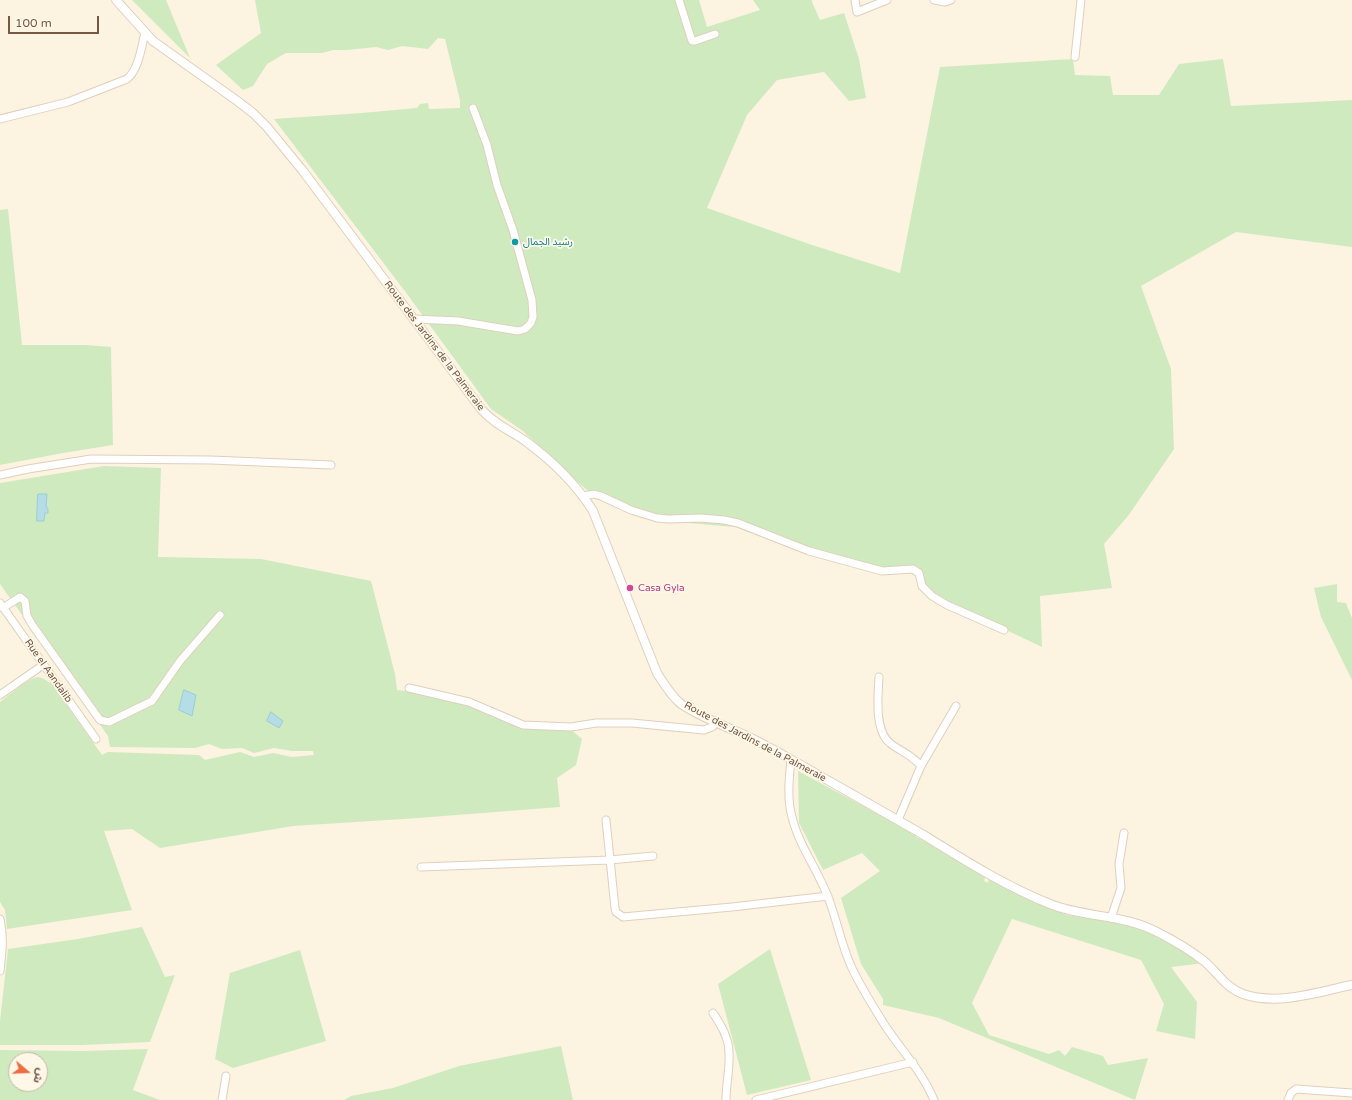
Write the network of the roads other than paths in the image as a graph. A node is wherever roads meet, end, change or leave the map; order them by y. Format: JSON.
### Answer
{"nodes":[{"id":1,"x":116,"y":0,"type":"edge"},
{"id":2,"x":679,"y":0,"type":"edge"},
{"id":3,"x":855,"y":0,"type":"edge"},
{"id":4,"x":887,"y":0,"type":"edge"},
{"id":5,"x":934,"y":0,"type":"edge"},
{"id":6,"x":951,"y":0,"type":"edge"},
{"id":7,"x":1082,"y":0,"type":"edge"},
{"id":8,"x":145,"y":33,"type":"junction"},
{"id":9,"x":715,"y":34,"type":"dead end"},
{"id":10,"x":1075,"y":57,"type":"dead end"},
{"id":11,"x":473,"y":108,"type":"dead end"},
{"id":12,"x":0,"y":119,"type":"edge"},
{"id":13,"x":414,"y":319,"type":"junction"},
{"id":14,"x":330,"y":464,"type":"dead end"},
{"id":15,"x":0,"y":475,"type":"edge"},
{"id":16,"x":584,"y":496,"type":"junction"},
{"id":17,"x":2,"y":605,"type":"edge"},
{"id":18,"x":220,"y":615,"type":"dead end"},
{"id":19,"x":1004,"y":630,"type":"dead end"},
{"id":20,"x":43,"y":665,"type":"junction"},
{"id":21,"x":879,"y":677,"type":"dead end"},
{"id":22,"x":409,"y":688,"type":"dead end"},
{"id":23,"x":0,"y":695,"type":"edge"},
{"id":24,"x":956,"y":706,"type":"dead end"},
{"id":25,"x":717,"y":722,"type":"junction"},
{"id":26,"x":96,"y":739,"type":"dead end"},
{"id":27,"x":791,"y":760,"type":"junction"},
{"id":28,"x":921,"y":766,"type":"junction"},
{"id":29,"x":606,"y":820,"type":"dead end"},
{"id":30,"x":898,"y":820,"type":"junction"},
{"id":31,"x":1124,"y":833,"type":"dead end"},
{"id":32,"x":653,"y":856,"type":"dead end"},
{"id":33,"x":610,"y":860,"type":"junction"},
{"id":34,"x":421,"y":867,"type":"dead end"},
{"id":35,"x":828,"y":896,"type":"junction"},
{"id":36,"x":1111,"y":918,"type":"junction"},
{"id":37,"x":0,"y":919,"type":"edge"},
{"id":38,"x":0,"y":971,"type":"edge"},
{"id":39,"x":1352,"y":985,"type":"edge"},
{"id":40,"x":713,"y":1013,"type":"dead end"},
{"id":41,"x":913,"y":1062,"type":"junction"},
{"id":42,"x":226,"y":1076,"type":"dead end"},
{"id":43,"x":1352,"y":1093,"type":"edge"},
{"id":44,"x":222,"y":1100,"type":"edge"},
{"id":45,"x":726,"y":1100,"type":"edge"},
{"id":46,"x":756,"y":1100,"type":"edge"},
{"id":47,"x":934,"y":1100,"type":"edge"},
{"id":48,"x":1288,"y":1100,"type":"edge"}],
"edges":[{"from":1,"to":8,"type":"street","name":"Route des Jardins de la Palmeraie"},
{"from":2,"to":9,"type":"street"},
{"from":3,"to":4,"type":"street"},
{"from":5,"to":6,"type":"street"},
{"from":7,"to":10,"type":"street"},
{"from":8,"to":12,"type":"street"},
{"from":8,"to":13,"type":"street","name":"Route des Jardins de la Palmeraie"},
{"from":11,"to":13,"type":"street"},
{"from":13,"to":16,"type":"street","name":"Route des Jardins de la Palmeraie"},
{"from":14,"to":15,"type":"street"},
{"from":16,"to":19,"type":"street"},
{"from":16,"to":25,"type":"street","name":"Route des Jardins de la Palmeraie"},
{"from":17,"to":18,"type":"street"},
{"from":17,"to":20,"type":"street","name":"Rue el Aandalib"},
{"from":20,"to":23,"type":"street"},
{"from":20,"to":26,"type":"street","name":"Rue el Aandalib"},
{"from":21,"to":28,"type":"street"},
{"from":22,"to":25,"type":"street"},
{"from":24,"to":28,"type":"street"},
{"from":25,"to":27,"type":"street","name":"Route des Jardins de la Palmeraie"},
{"from":27,"to":30,"type":"street","name":"Route des Jardins de la Palmeraie"},
{"from":27,"to":35,"type":"street"},
{"from":28,"to":30,"type":"street"},
{"from":29,"to":33,"type":"street"},
{"from":30,"to":36,"type":"street","name":"Route des Jardins de la Palmeraie"},
{"from":31,"to":36,"type":"street"},
{"from":32,"to":33,"type":"street"},
{"from":33,"to":34,"type":"street"},
{"from":33,"to":35,"type":"street"},
{"from":35,"to":41,"type":"street"},
{"from":36,"to":39,"type":"street","name":"Route des Jardins de la Palmeraie"},
{"from":37,"to":38,"type":"street"},
{"from":40,"to":45,"type":"street"},
{"from":41,"to":46,"type":"street"},
{"from":41,"to":47,"type":"street"},
{"from":42,"to":44,"type":"street"},
{"from":43,"to":48,"type":"street"}]}
